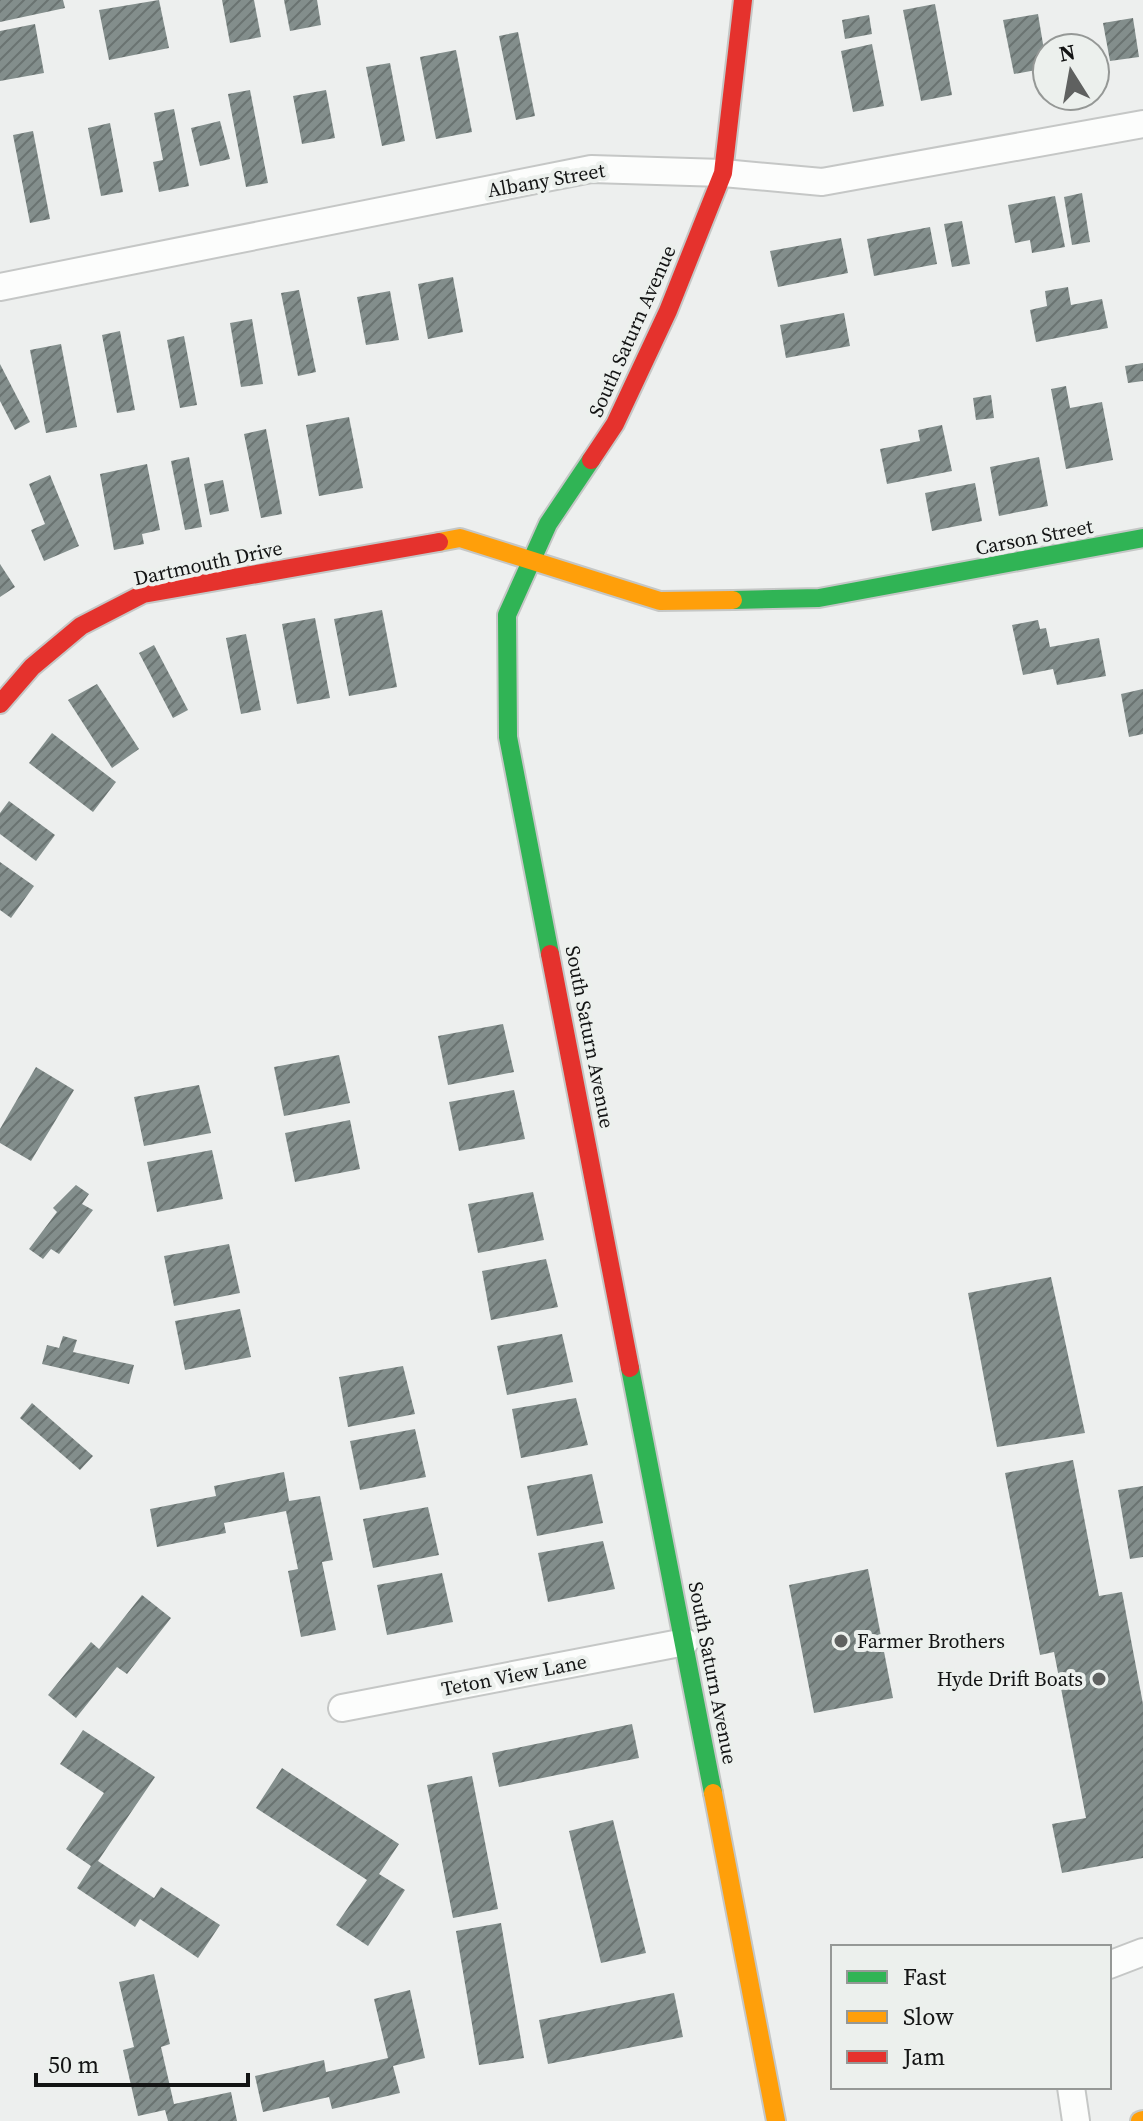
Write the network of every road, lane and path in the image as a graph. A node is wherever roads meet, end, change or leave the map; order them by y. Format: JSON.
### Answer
{"nodes":[{"id":1,"x":743,"y":0,"type":"edge"},
{"id":2,"x":1143,"y":124,"type":"edge"},
{"id":3,"x":723,"y":173,"type":"junction"},
{"id":4,"x":0,"y":287,"type":"edge"},
{"id":5,"x":460,"y":538,"type":"joint"},
{"id":6,"x":1143,"y":538,"type":"edge"},
{"id":7,"x":533,"y":558,"type":"junction"},
{"id":8,"x":0,"y":704,"type":"edge"},
{"id":9,"x":685,"y":1642,"type":"junction"},
{"id":10,"x":342,"y":1708,"type":"dead end"},
{"id":11,"x":1143,"y":1952,"type":"edge"},
{"id":12,"x":1111,"y":1964,"type":"edge"},
{"id":13,"x":1071,"y":2089,"type":"edge"},
{"id":14,"x":776,"y":2121,"type":"edge"},
{"id":15,"x":1076,"y":2121,"type":"edge"}],
"edges":[{"from":1,"to":3,"type":"street","name":"South Saturn Avenue"},
{"from":2,"to":3,"type":"street","name":"Albany Street"},
{"from":3,"to":4,"type":"street","name":"Albany Street"},
{"from":3,"to":7,"type":"street","name":"South Saturn Avenue"},
{"from":5,"to":7,"type":"street","name":"Carson Street"},
{"from":5,"to":8,"type":"street","name":"Dartmouth Drive"},
{"from":6,"to":7,"type":"street","name":"Carson Street"},
{"from":7,"to":9,"type":"street","name":"South Saturn Avenue"},
{"from":9,"to":10,"type":"street","name":"Teton View Lane"},
{"from":9,"to":14,"type":"street","name":"South Saturn Avenue"},
{"from":11,"to":12,"type":"street"},
{"from":13,"to":15,"type":"street"}]}
